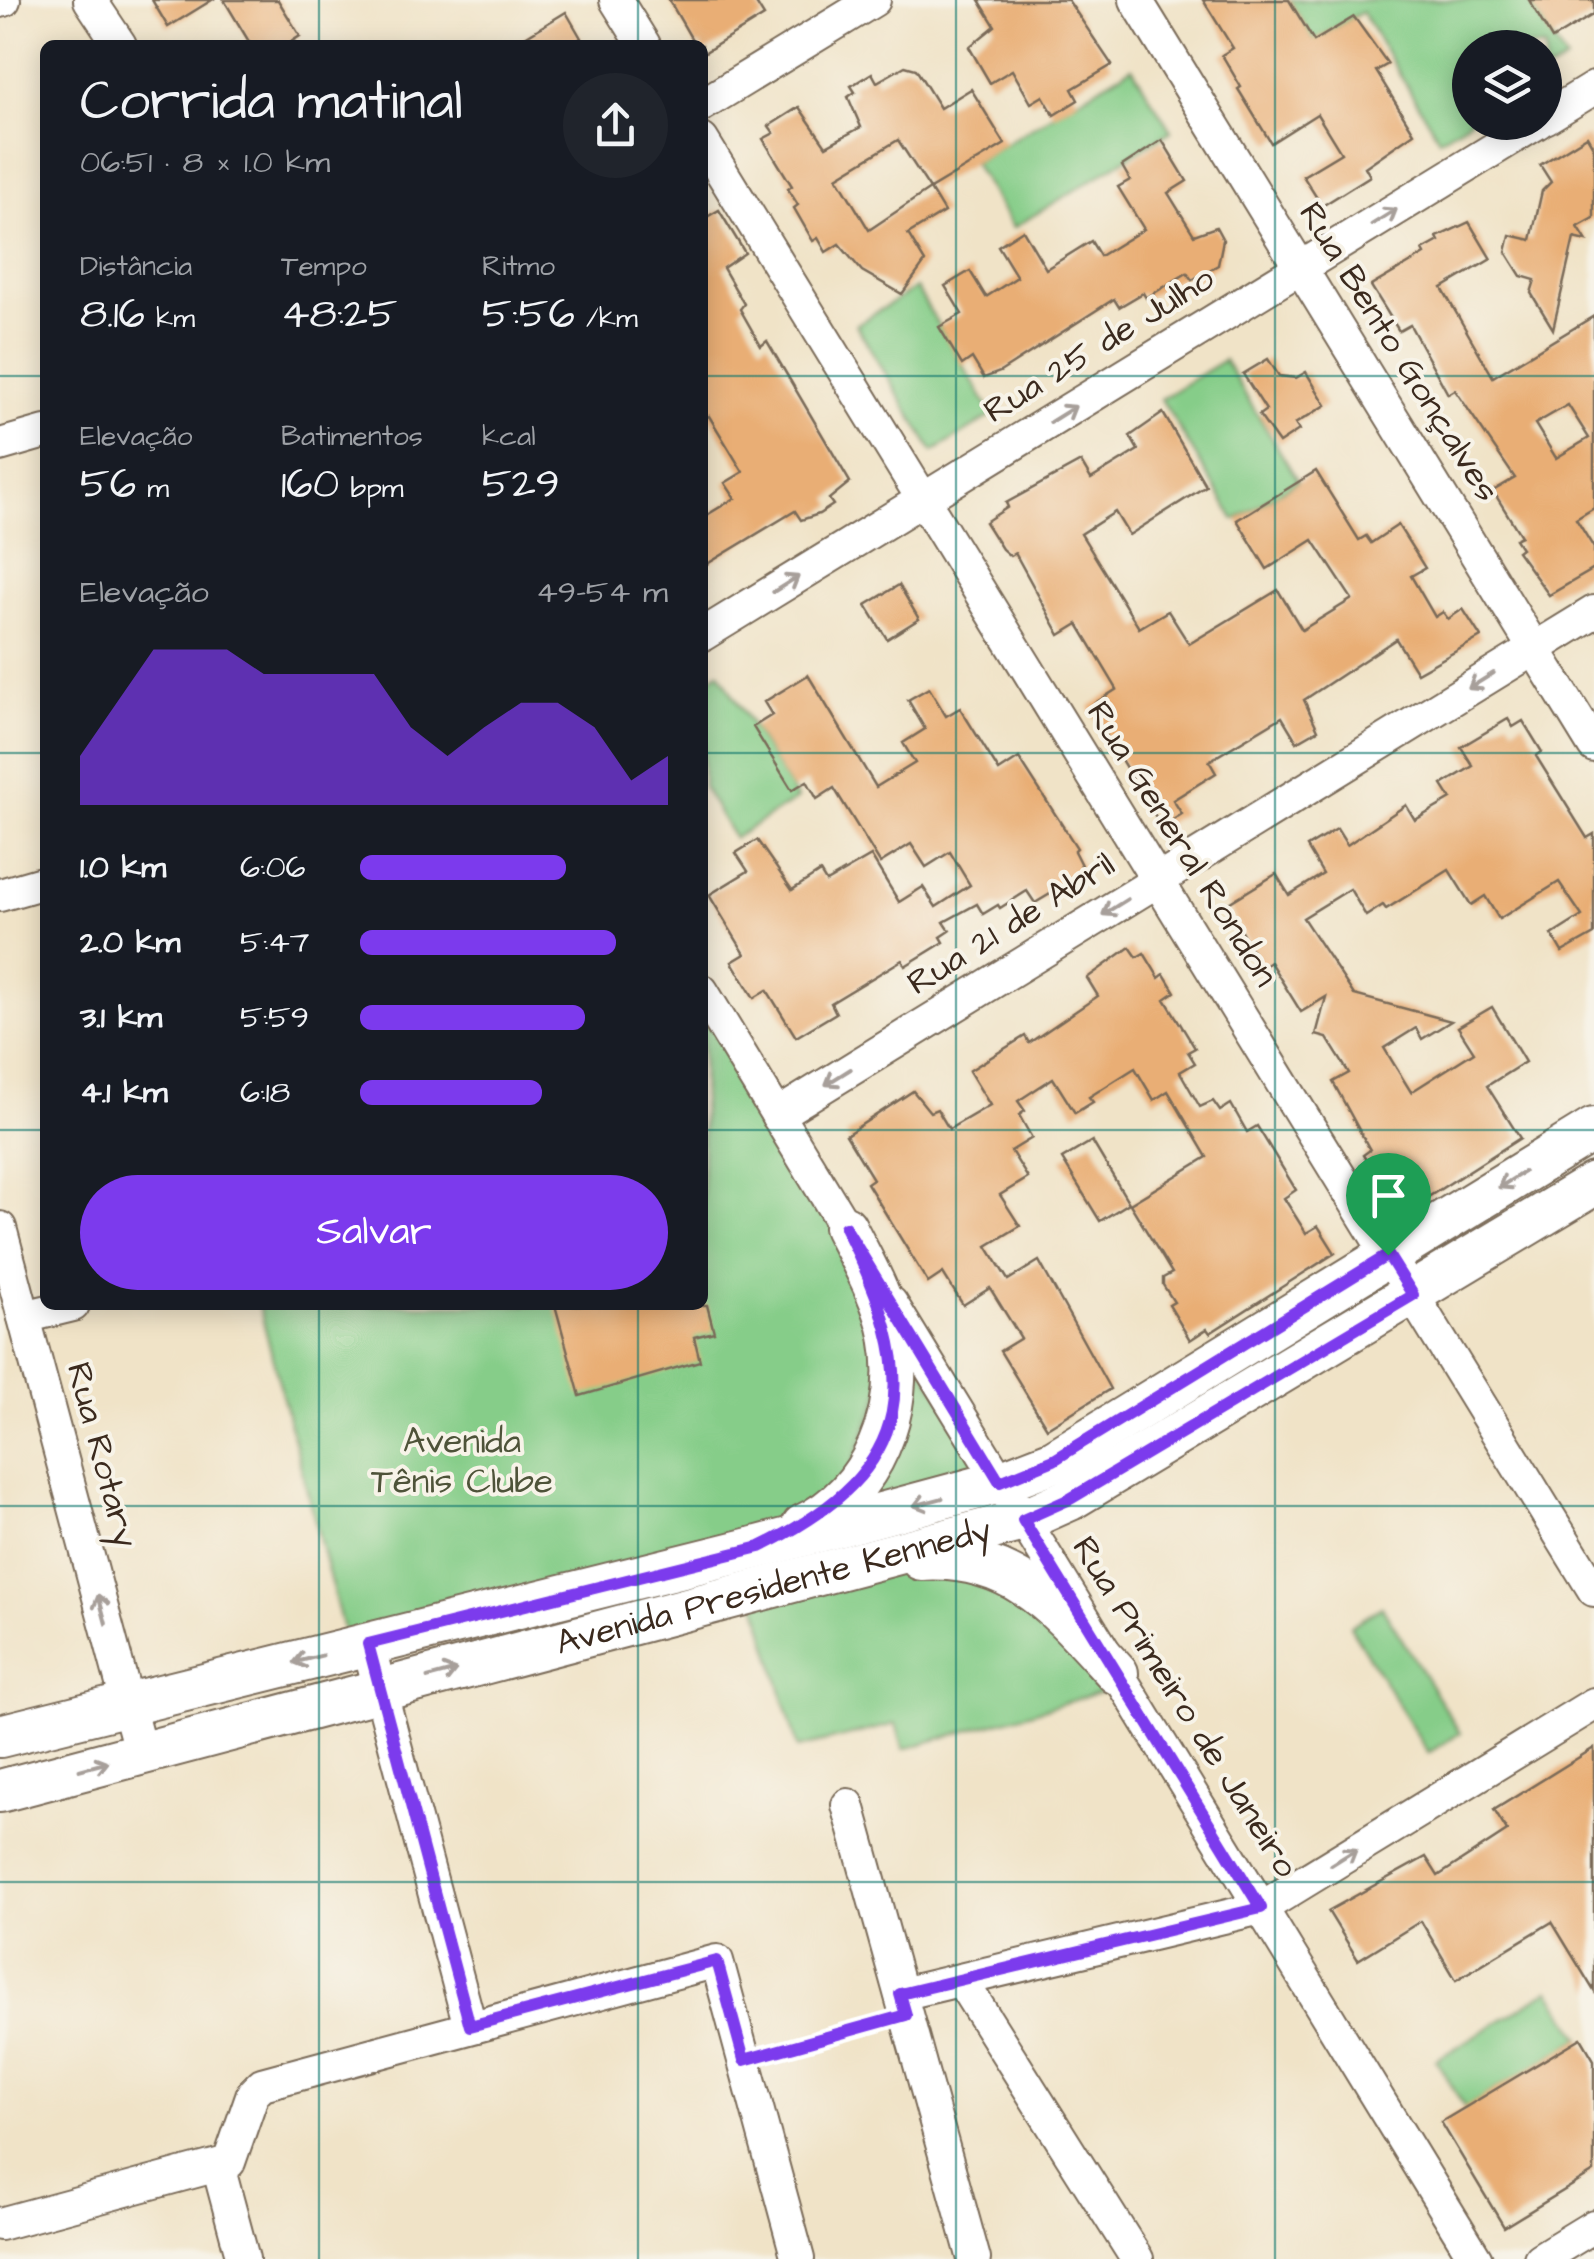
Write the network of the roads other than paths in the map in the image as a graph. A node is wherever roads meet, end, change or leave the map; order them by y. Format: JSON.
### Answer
{"nodes":[{"id":1,"x":90,"y":0,"type":"edge"},
{"id":2,"x":616,"y":0,"type":"edge"},
{"id":3,"x":874,"y":0,"type":"edge"},
{"id":4,"x":1136,"y":0,"type":"edge"},
{"id":5,"x":117,"y":40,"type":"edge"},
{"id":6,"x":641,"y":40,"type":"edge"},
{"id":7,"x":1594,"y":88,"type":"edge"},
{"id":8,"x":708,"y":101,"type":"edge"},
{"id":9,"x":1562,"y":108,"type":"edge"},
{"id":10,"x":1509,"y":140,"type":"edge"},
{"id":11,"x":708,"y":150,"type":"edge"},
{"id":12,"x":1301,"y":268,"type":"junction"},
{"id":13,"x":40,"y":433,"type":"edge"},
{"id":14,"x":0,"y":445,"type":"edge"},
{"id":15,"x":924,"y":500,"type":"junction"},
{"id":16,"x":1594,"y":612,"type":"edge"},
{"id":17,"x":708,"y":631,"type":"edge"},
{"id":18,"x":1534,"y":648,"type":"junction"},
{"id":19,"x":1594,"y":746,"type":"edge"},
{"id":20,"x":1158,"y":880,"type":"junction"},
{"id":21,"x":40,"y":883,"type":"edge"},
{"id":22,"x":0,"y":895,"type":"edge"},
{"id":23,"x":708,"y":1001,"type":"edge"},
{"id":24,"x":778,"y":1115,"type":"junction"},
{"id":25,"x":1594,"y":1129,"type":"edge"},
{"id":26,"x":1594,"y":1184,"type":"edge"},
{"id":27,"x":845,"y":1227,"type":"junction"},
{"id":28,"x":0,"y":1228,"type":"edge"},
{"id":29,"x":1388,"y":1255,"type":"junction"},
{"id":30,"x":1413,"y":1295,"type":"junction"},
{"id":31,"x":53,"y":1310,"type":"edge"},
{"id":32,"x":24,"y":1317,"type":"junction"},
{"id":33,"x":1000,"y":1482,"type":"junction"},
{"id":34,"x":1023,"y":1520,"type":"junction"},
{"id":35,"x":760,"y":1547,"type":"junction"},
{"id":36,"x":797,"y":1580,"type":"junction"},
{"id":37,"x":1594,"y":1590,"type":"edge"},
{"id":38,"x":368,"y":1644,"type":"junction"},
{"id":39,"x":1117,"y":1673,"type":"junction"},
{"id":40,"x":380,"y":1690,"type":"junction"},
{"id":41,"x":126,"y":1703,"type":"junction"},
{"id":42,"x":1594,"y":1704,"type":"edge"},
{"id":43,"x":0,"y":1736,"type":"edge"},
{"id":44,"x":141,"y":1754,"type":"junction"},
{"id":45,"x":0,"y":1791,"type":"edge"},
{"id":46,"x":848,"y":1805,"type":"dead end"},
{"id":47,"x":1261,"y":1908,"type":"junction"},
{"id":48,"x":961,"y":1980,"type":"junction"},
{"id":49,"x":904,"y":2005,"type":"junction"},
{"id":50,"x":470,"y":2026,"type":"junction"},
{"id":51,"x":218,"y":2166,"type":"junction"},
{"id":52,"x":0,"y":2224,"type":"edge"},
{"id":53,"x":1594,"y":2226,"type":"edge"},
{"id":54,"x":792,"y":2257,"type":"edge"},
{"id":55,"x":243,"y":2259,"type":"edge"},
{"id":56,"x":974,"y":2259,"type":"edge"},
{"id":57,"x":1137,"y":2259,"type":"edge"},
{"id":58,"x":1476,"y":2259,"type":"edge"},
{"id":59,"x":1540,"y":2259,"type":"edge"}],
"edges":[{"from":1,"to":5,"type":"street"},
{"from":2,"to":6,"type":"street"},
{"from":3,"to":8,"type":"street"},
{"from":4,"to":12,"type":"street","name":"Rua Bento Gonçalves"},
{"from":7,"to":9,"type":"street"},
{"from":12,"to":10,"type":"street","name":"Rua 25 de Julho","one_way":true},
{"from":11,"to":15,"type":"street","name":"Rua General Rondon"},
{"from":15,"to":12,"type":"street","name":"Rua 25 de Julho","one_way":true},
{"from":12,"to":18,"type":"street","name":"Rua Bento Gonçalves"},
{"from":13,"to":14,"type":"street"},
{"from":17,"to":15,"type":"street","name":"Rua 25 de Julho","one_way":true},
{"from":15,"to":20,"type":"street","name":"Rua General Rondon"},
{"from":16,"to":18,"type":"street","name":"Rua 21 de Abril"},
{"from":18,"to":19,"type":"street","name":"Rua Bento Gonçalves"},
{"from":18,"to":20,"type":"street","name":"Rua 21 de Abril","one_way":true},
{"from":20,"to":24,"type":"street","name":"Rua 21 de Abril","one_way":true},
{"from":20,"to":29,"type":"street","name":"Rua General Rondon"},
{"from":21,"to":22,"type":"street"},
{"from":23,"to":24,"type":"street","name":"Rua Primeiro de Janeiro"},
{"from":24,"to":27,"type":"street","name":"Rua Primeiro de Janeiro"},
{"from":25,"to":29,"type":"main road","name":"Avenida Presidente Kennedy","one_way":true},
{"from":26,"to":30,"type":"main road","name":"Avenida Presidente Kennedy"},
{"from":27,"to":33,"type":"street","name":"Rua Primeiro de Janeiro"},
{"from":27,"to":35,"type":"main road"},
{"from":28,"to":32,"type":"street","name":"Rua Rotary"},
{"from":29,"to":30,"type":"street","name":"Rua General Rondon"},
{"from":29,"to":33,"type":"main road","name":"Avenida Presidente Kennedy"},
{"from":30,"to":34,"type":"main road","name":"Avenida Presidente Kennedy"},
{"from":30,"to":37,"type":"street","name":"Rua General Rondon"},
{"from":31,"to":32,"type":"street"},
{"from":41,"to":32,"type":"street","name":"Rua Rotary","one_way":true},
{"from":33,"to":34,"type":"street","name":"Rua Primeiro de Janeiro"},
{"from":33,"to":35,"type":"main road","name":"Avenida Presidente Kennedy","one_way":true},
{"from":34,"to":36,"type":"main road","name":"Avenida Presidente Kennedy"},
{"from":34,"to":39,"type":"street","name":"Rua Primeiro de Janeiro"},
{"from":35,"to":38,"type":"main road","name":"Avenida Presidente Kennedy"},
{"from":36,"to":39,"type":"main road"},
{"from":40,"to":36,"type":"main road","name":"Avenida Presidente Kennedy","one_way":true},
{"from":38,"to":40,"type":"street"},
{"from":38,"to":41,"type":"main road","name":"Avenida Presidente Kennedy","one_way":true},
{"from":39,"to":47,"type":"street","name":"Rua Primeiro de Janeiro"},
{"from":40,"to":44,"type":"main road","name":"Avenida Presidente Kennedy"},
{"from":40,"to":50,"type":"street"},
{"from":41,"to":43,"type":"main road","name":"Avenida Presidente Kennedy"},
{"from":41,"to":44,"type":"street","name":"Rua Rotary"},
{"from":47,"to":42,"type":"street","one_way":true},
{"from":45,"to":44,"type":"main road","name":"Avenida Presidente Kennedy","one_way":true},
{"from":46,"to":49,"type":"street"},
{"from":47,"to":48,"type":"street"},
{"from":47,"to":58,"type":"street","name":"Rua Primeiro de Janeiro"},
{"from":48,"to":49,"type":"street"},
{"from":48,"to":57,"type":"street"},
{"from":49,"to":56,"type":"street"},
{"from":50,"to":51,"type":"street"},
{"from":50,"to":54,"type":"street"},
{"from":51,"to":52,"type":"street"},
{"from":51,"to":55,"type":"street"},
{"from":53,"to":59,"type":"street"}]}
